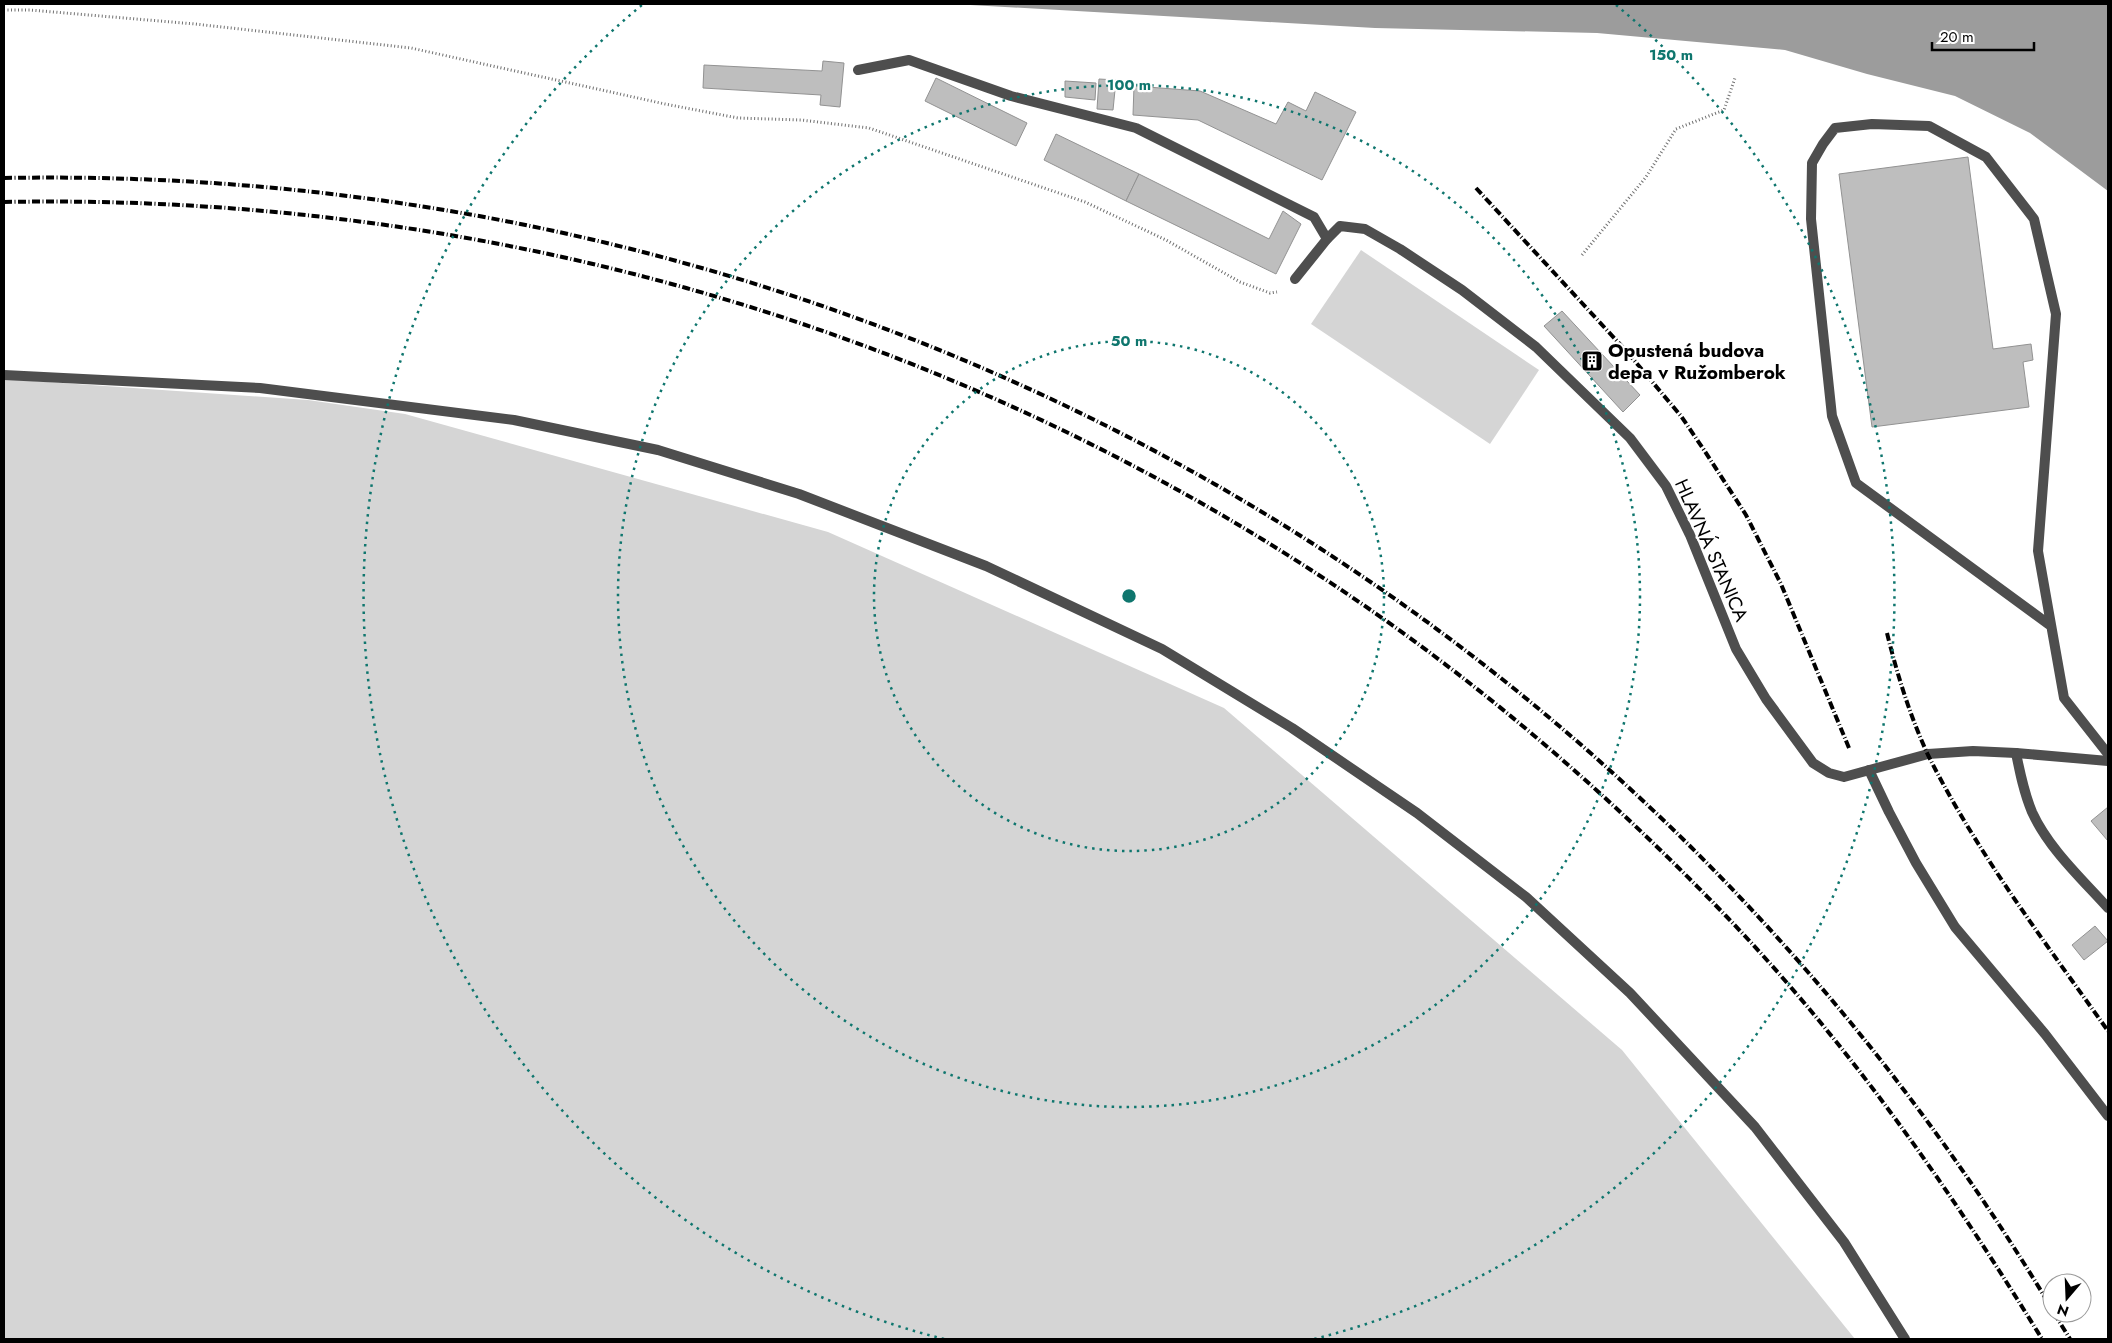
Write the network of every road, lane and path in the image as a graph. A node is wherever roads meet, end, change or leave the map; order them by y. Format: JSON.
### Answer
{"nodes":[{"id":1,"x":4,"y":10,"type":"edge"},
{"id":2,"x":858,"y":70,"type":"dead end"},
{"id":3,"x":1735,"y":78,"type":"dead end"},
{"id":4,"x":1327,"y":239,"type":"junction"},
{"id":5,"x":1582,"y":255,"type":"dead end"},
{"id":6,"x":1295,"y":279,"type":"joint"},
{"id":7,"x":4,"y":375,"type":"edge"},
{"id":8,"x":2051,"y":626,"type":"junction"},
{"id":9,"x":2016,"y":753,"type":"junction"},
{"id":10,"x":2108,"y":754,"type":"edge"},
{"id":11,"x":2108,"y":761,"type":"edge"},
{"id":12,"x":1869,"y":770,"type":"junction"},
{"id":13,"x":2108,"y":908,"type":"edge"},
{"id":14,"x":2108,"y":1116,"type":"edge"},
{"id":15,"x":1905,"y":1339,"type":"edge"}],
"edges":[{"from":1,"to":6,"type":"path"},
{"from":2,"to":4,"type":"street"},
{"from":3,"to":5,"type":"path"},
{"from":4,"to":6,"type":"street","name":"HLAVNÁ STANICA"},
{"from":4,"to":12,"type":"street","name":"HLAVNÁ STANICA"},
{"from":7,"to":15,"type":"street"},
{"from":8,"to":8,"type":"street"},
{"from":8,"to":10,"type":"street"},
{"from":9,"to":11,"type":"street","name":"HLAVNÁ STANICA"},
{"from":9,"to":12,"type":"street","name":"HLAVNÁ STANICA"},
{"from":9,"to":13,"type":"street"},
{"from":12,"to":14,"type":"street"}]}
